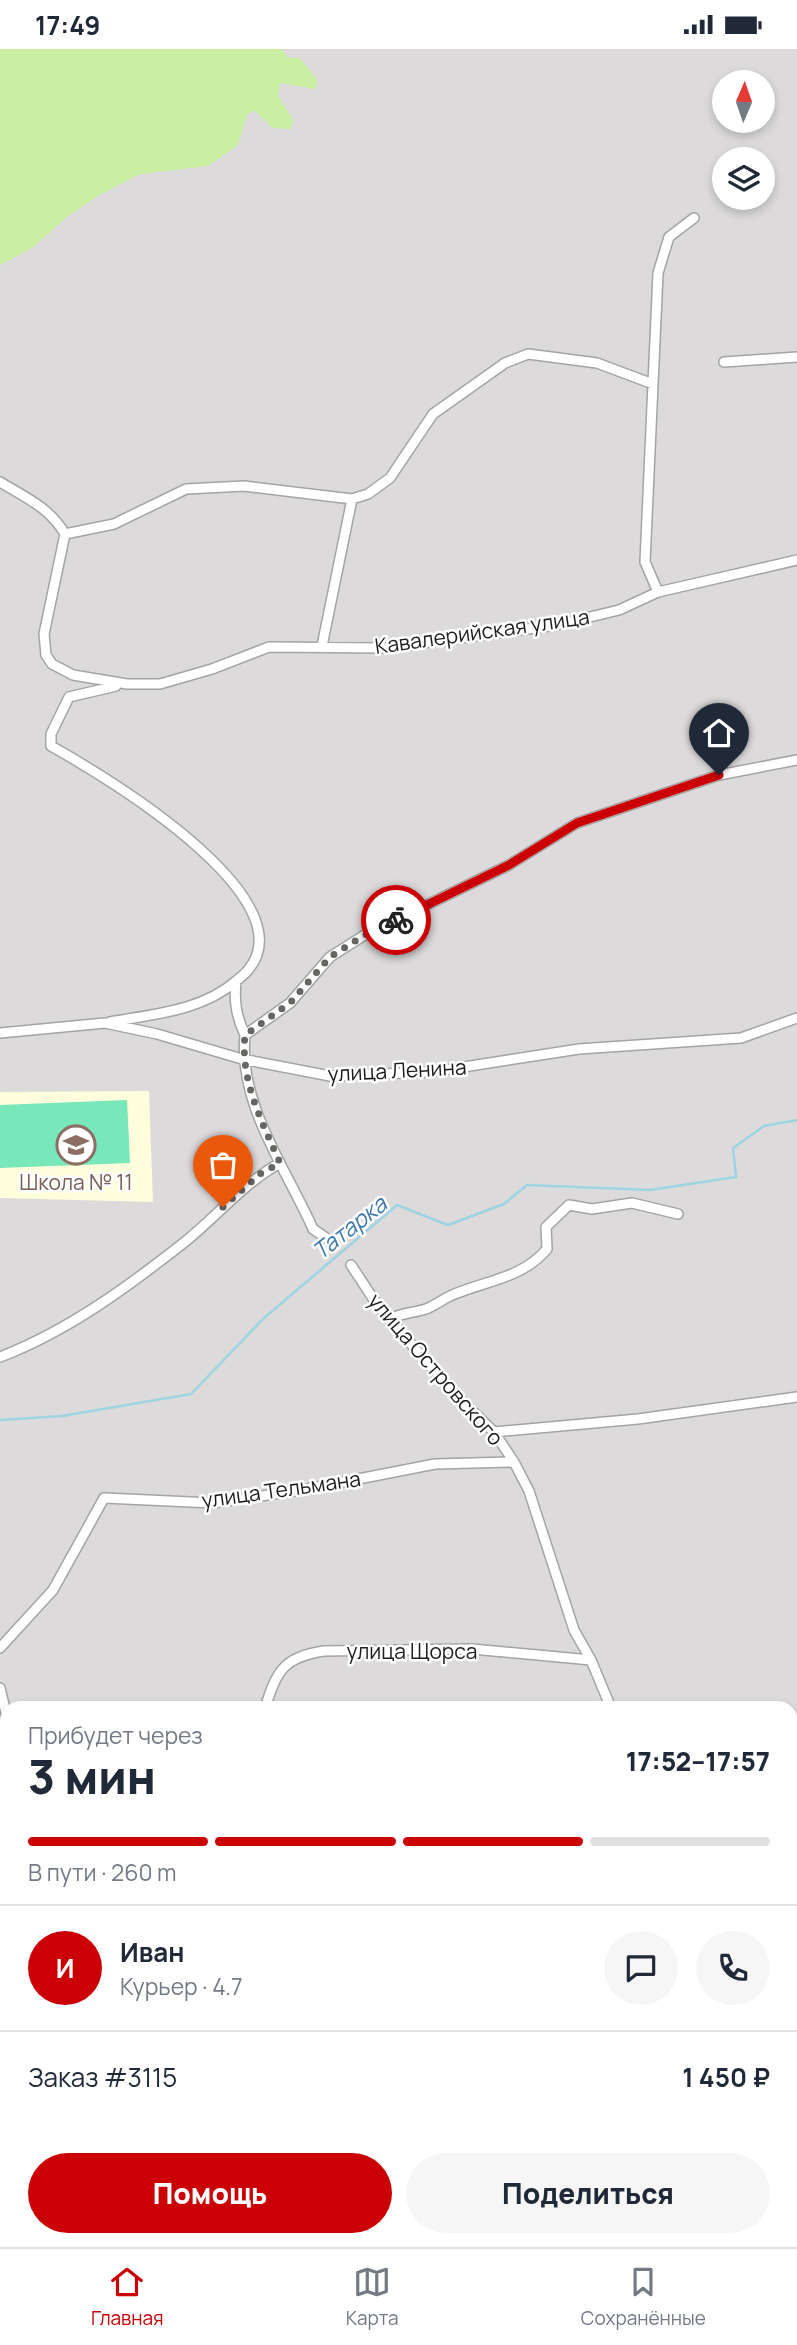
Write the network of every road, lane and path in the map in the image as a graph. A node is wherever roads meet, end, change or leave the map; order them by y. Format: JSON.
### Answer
{"nodes":[{"id":1,"x":694,"y":218,"type":"dead end"},
{"id":2,"x":797,"y":357,"type":"edge"},
{"id":3,"x":724,"y":362,"type":"dead end"},
{"id":4,"x":653,"y":384,"type":"junction"},
{"id":5,"x":0,"y":482,"type":"edge"},
{"id":6,"x":352,"y":499,"type":"junction"},
{"id":7,"x":65,"y":534,"type":"junction"},
{"id":8,"x":797,"y":560,"type":"edge"},
{"id":9,"x":658,"y":592,"type":"junction"},
{"id":10,"x":321,"y":646,"type":"junction"},
{"id":11,"x":127,"y":684,"type":"junction"},
{"id":12,"x":797,"y":760,"type":"edge"},
{"id":13,"x":236,"y":981,"type":"junction"},
{"id":14,"x":797,"y":1018,"type":"edge"},
{"id":15,"x":105,"y":1023,"type":"junction"},
{"id":16,"x":0,"y":1033,"type":"edge"},
{"id":17,"x":245,"y":1035,"type":"junction"},
{"id":18,"x":242,"y":1059,"type":"junction"},
{"id":19,"x":280,"y":1163,"type":"junction"},
{"id":20,"x":678,"y":1214,"type":"dead end"},
{"id":21,"x":326,"y":1238,"type":"dead end"},
{"id":22,"x":351,"y":1265,"type":"dead end"},
{"id":23,"x":389,"y":1319,"type":"junction"},
{"id":24,"x":0,"y":1357,"type":"edge"},
{"id":25,"x":797,"y":1397,"type":"edge"},
{"id":26,"x":494,"y":1432,"type":"junction"},
{"id":27,"x":514,"y":1462,"type":"junction"},
{"id":28,"x":0,"y":1648,"type":"edge"},
{"id":29,"x":591,"y":1660,"type":"junction"},
{"id":30,"x":268,"y":1701,"type":"edge"},
{"id":31,"x":608,"y":1701,"type":"edge"}],
"edges":[{"from":1,"to":4,"type":"street"},
{"from":2,"to":3,"type":"street"},
{"from":4,"to":6,"type":"street"},
{"from":4,"to":9,"type":"street"},
{"from":5,"to":7,"type":"street"},
{"from":6,"to":7,"type":"street"},
{"from":6,"to":10,"type":"street"},
{"from":7,"to":11,"type":"street","name":"Кавалерийская улица"},
{"from":8,"to":9,"type":"street","name":"Кавалерийская улица"},
{"from":9,"to":10,"type":"street","name":"Кавалерийская улица"},
{"from":10,"to":11,"type":"street","name":"Кавалерийская улица"},
{"from":11,"to":13,"type":"street"},
{"from":12,"to":17,"type":"street"},
{"from":13,"to":15,"type":"street"},
{"from":13,"to":17,"type":"street"},
{"from":14,"to":18,"type":"street","name":"улица Ленина"},
{"from":15,"to":16,"type":"street","name":"улица Ленина"},
{"from":15,"to":18,"type":"street","name":"улица Ленина"},
{"from":17,"to":18,"type":"street"},
{"from":18,"to":19,"type":"street"},
{"from":19,"to":21,"type":"street"},
{"from":19,"to":24,"type":"street"},
{"from":20,"to":23,"type":"street"},
{"from":22,"to":23,"type":"street","name":"улица Островского"},
{"from":23,"to":26,"type":"street","name":"улица Островского"},
{"from":25,"to":26,"type":"street"},
{"from":26,"to":27,"type":"street","name":"улица Островского"},
{"from":27,"to":28,"type":"street","name":"улица Тельмана"},
{"from":27,"to":29,"type":"street","name":"улица Островского"},
{"from":29,"to":30,"type":"street","name":"улица Щорса"},
{"from":29,"to":31,"type":"street","name":"улица Островского"}]}
